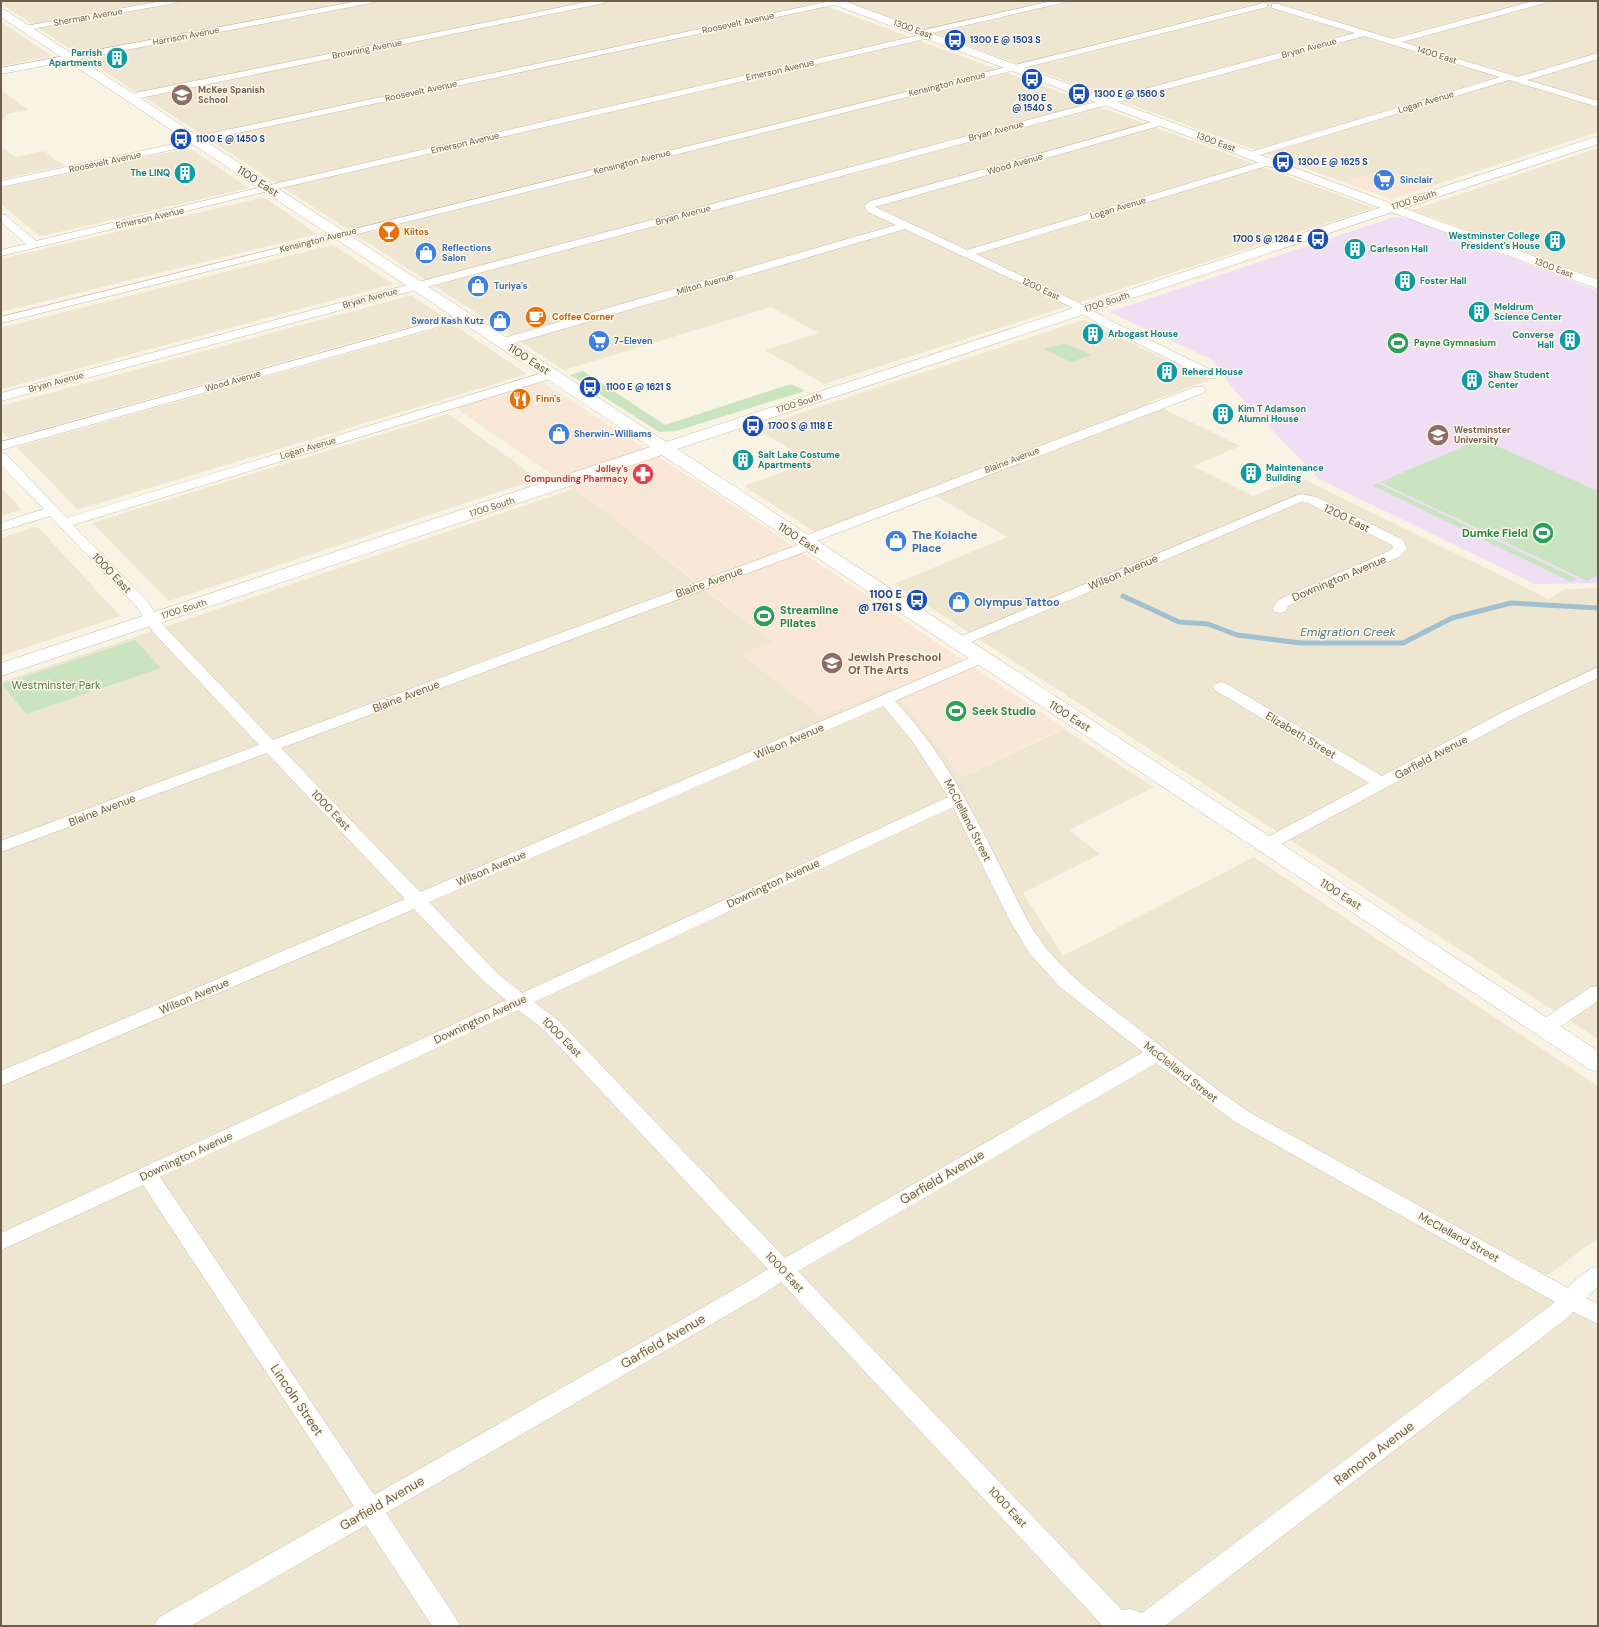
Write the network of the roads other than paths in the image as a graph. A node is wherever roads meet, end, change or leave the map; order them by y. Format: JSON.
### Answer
{"nodes":[{"id":1,"x":175,"y":1,"type":"edge"},
{"id":2,"x":371,"y":1,"type":"edge"},
{"id":3,"x":604,"y":1,"type":"edge"},
{"id":4,"x":838,"y":1,"type":"edge"},
{"id":5,"x":1062,"y":1,"type":"edge"},
{"id":6,"x":1284,"y":1,"type":"edge"},
{"id":7,"x":1542,"y":1,"type":"edge"},
{"id":8,"x":1263,"y":3,"type":"edge"},
{"id":9,"x":1275,"y":5,"type":"junction"},
{"id":10,"x":1,"y":12,"type":"edge"},
{"id":11,"x":26,"y":28,"type":"junction"},
{"id":12,"x":1364,"y":33,"type":"junction"},
{"id":13,"x":926,"y":34,"type":"junction"},
{"id":14,"x":1392,"y":42,"type":"junction"},
{"id":15,"x":1598,"y":56,"type":"edge"},
{"id":16,"x":71,"y":58,"type":"junction"},
{"id":17,"x":1015,"y":67,"type":"junction"},
{"id":18,"x":1,"y":71,"type":"edge"},
{"id":19,"x":1513,"y":78,"type":"junction"},
{"id":20,"x":130,"y":97,"type":"junction"},
{"id":21,"x":1107,"y":102,"type":"junction"},
{"id":22,"x":1598,"y":104,"type":"edge"},
{"id":23,"x":1163,"y":122,"type":"junction"},
{"id":24,"x":197,"y":140,"type":"junction"},
{"id":25,"x":1598,"y":140,"type":"edge"},
{"id":26,"x":1250,"y":155,"type":"junction"},
{"id":27,"x":1270,"y":162,"type":"junction"},
{"id":28,"x":1,"y":184,"type":"edge"},
{"id":29,"x":270,"y":189,"type":"junction"},
{"id":30,"x":870,"y":208,"type":"joint"},
{"id":31,"x":1392,"y":208,"type":"junction"},
{"id":32,"x":1,"y":217,"type":"edge"},
{"id":33,"x":905,"y":226,"type":"junction"},
{"id":34,"x":341,"y":235,"type":"junction"},
{"id":35,"x":34,"y":245,"type":"junction"},
{"id":36,"x":1,"y":253,"type":"edge"},
{"id":37,"x":966,"y":254,"type":"junction"},
{"id":38,"x":418,"y":285,"type":"junction"},
{"id":39,"x":1598,"y":285,"type":"edge"},
{"id":40,"x":1082,"y":310,"type":"junction"},
{"id":41,"x":464,"y":316,"type":"junction"},
{"id":42,"x":1,"y":320,"type":"edge"},
{"id":43,"x":504,"y":342,"type":"junction"},
{"id":44,"x":552,"y":374,"type":"junction"},
{"id":45,"x":1210,"y":374,"type":"dead end"},
{"id":46,"x":1199,"y":390,"type":"dead end"},
{"id":47,"x":1,"y":397,"type":"edge"},
{"id":48,"x":1,"y":446,"type":"edge"},
{"id":49,"x":665,"y":448,"type":"junction"},
{"id":50,"x":1,"y":457,"type":"edge"},
{"id":51,"x":1289,"y":502,"type":"joint"},
{"id":52,"x":59,"y":517,"type":"junction"},
{"id":53,"x":1,"y":527,"type":"edge"},
{"id":54,"x":807,"y":543,"type":"junction"},
{"id":55,"x":1400,"y":549,"type":"joint"},
{"id":56,"x":1280,"y":609,"type":"dead end"},
{"id":57,"x":153,"y":619,"type":"junction"},
{"id":58,"x":958,"y":642,"type":"junction"},
{"id":59,"x":982,"y":658,"type":"junction"},
{"id":60,"x":1,"y":670,"type":"edge"},
{"id":61,"x":1598,"y":672,"type":"edge"},
{"id":62,"x":1220,"y":687,"type":"dead end"},
{"id":63,"x":885,"y":699,"type":"junction"},
{"id":64,"x":271,"y":746,"type":"junction"},
{"id":65,"x":1381,"y":784,"type":"junction"},
{"id":66,"x":958,"y":798,"type":"junction"},
{"id":67,"x":1266,"y":845,"type":"junction"},
{"id":68,"x":1,"y":847,"type":"edge"},
{"id":69,"x":417,"y":900,"type":"junction"},
{"id":70,"x":1598,"y":992,"type":"edge"},
{"id":71,"x":520,"y":1001,"type":"junction"},
{"id":72,"x":1544,"y":1028,"type":"junction"},
{"id":73,"x":1157,"y":1053,"type":"junction"},
{"id":74,"x":1598,"y":1063,"type":"edge"},
{"id":75,"x":1,"y":1079,"type":"edge"},
{"id":76,"x":147,"y":1174,"type":"junction"},
{"id":77,"x":1,"y":1242,"type":"edge"},
{"id":78,"x":784,"y":1270,"type":"junction"},
{"id":79,"x":1598,"y":1275,"type":"edge"},
{"id":80,"x":1571,"y":1299,"type":"junction"},
{"id":81,"x":1598,"y":1315,"type":"edge"},
{"id":82,"x":369,"y":1510,"type":"junction"},
{"id":83,"x":1117,"y":1625,"type":"edge"},
{"id":84,"x":167,"y":1626,"type":"edge"},
{"id":85,"x":447,"y":1626,"type":"edge"},
{"id":86,"x":1145,"y":1626,"type":"edge"}],
"edges":[{"from":1,"to":11,"type":"street","name":"Sherman Avenue"},
{"from":2,"to":16,"type":"street","name":"Harrison Avenue"},
{"from":3,"to":20,"type":"street","name":"Browning Avenue"},
{"from":4,"to":13,"type":"street","name":"1300 East"},
{"from":4,"to":24,"type":"street","name":"Roosevelt Avenue"},
{"from":5,"to":13,"type":"street","name":"Emerson Avenue"},
{"from":6,"to":9,"type":"street"},
{"from":7,"to":14,"type":"street"},
{"from":8,"to":9,"type":"street","name":"Kensington Avenue"},
{"from":8,"to":17,"type":"street","name":"Kensington Avenue"},
{"from":9,"to":12,"type":"street","name":"1400 East"},
{"from":10,"to":11,"type":"street","name":"1100 East"},
{"from":11,"to":16,"type":"street","name":"1100 East"},
{"from":12,"to":14,"type":"street","name":"1400 East"},
{"from":12,"to":21,"type":"street","name":"Bryan Avenue"},
{"from":13,"to":17,"type":"street","name":"1300 East"},
{"from":13,"to":29,"type":"street","name":"Emerson Avenue"},
{"from":14,"to":19,"type":"street","name":"1400 East"},
{"from":15,"to":19,"type":"street","name":"Logan Avenue"},
{"from":16,"to":18,"type":"street","name":"Harrison Avenue"},
{"from":16,"to":20,"type":"street","name":"1100 East"},
{"from":17,"to":21,"type":"street","name":"1300 East"},
{"from":17,"to":34,"type":"street","name":"Kensington Avenue"},
{"from":19,"to":22,"type":"street","name":"1400 East"},
{"from":19,"to":26,"type":"street","name":"Logan Avenue"},
{"from":20,"to":24,"type":"street","name":"1100 East"},
{"from":21,"to":23,"type":"street","name":"1300 East"},
{"from":21,"to":38,"type":"street","name":"Bryan Avenue"},
{"from":23,"to":26,"type":"street","name":"1300 East"},
{"from":23,"to":30,"type":"street","name":"Wood Avenue"},
{"from":24,"to":28,"type":"street","name":"Roosevelt Avenue"},
{"from":24,"to":29,"type":"street","name":"1100 East"},
{"from":25,"to":31,"type":"street","name":"1700 South"},
{"from":26,"to":27,"type":"street","name":"1300 East"},
{"from":27,"to":31,"type":"street","name":"1300 East"},
{"from":27,"to":37,"type":"street","name":"Logan Avenue"},
{"from":29,"to":34,"type":"street","name":"1100 East"},
{"from":29,"to":35,"type":"street","name":"Emerson Avenue"},
{"from":30,"to":33,"type":"street","name":"1200 East"},
{"from":31,"to":39,"type":"street","name":"1300 East"},
{"from":31,"to":40,"type":"street","name":"1700 South"},
{"from":32,"to":35,"type":"street"},
{"from":33,"to":37,"type":"street","name":"1200 East"},
{"from":33,"to":43,"type":"street","name":"Milton Avenue"},
{"from":34,"to":38,"type":"street","name":"1100 East"},
{"from":34,"to":42,"type":"street","name":"Kensington Avenue"},
{"from":35,"to":36,"type":"street","name":"Emerson Avenue"},
{"from":37,"to":40,"type":"street","name":"1200 East"},
{"from":38,"to":41,"type":"street","name":"1100 East"},
{"from":38,"to":47,"type":"street","name":"Bryan Avenue"},
{"from":40,"to":45,"type":"street","name":"1200 East"},
{"from":40,"to":49,"type":"street","name":"1700 South"},
{"from":41,"to":43,"type":"street","name":"1100 East"},
{"from":41,"to":48,"type":"street","name":"Wood Avenue"},
{"from":43,"to":44,"type":"street","name":"1100 East"},
{"from":44,"to":49,"type":"street","name":"1100 East"},
{"from":44,"to":52,"type":"street","name":"Logan Avenue"},
{"from":46,"to":54,"type":"street","name":"Blaine Avenue"},
{"from":49,"to":54,"type":"street","name":"1100 East"},
{"from":49,"to":57,"type":"street","name":"1700 South"},
{"from":50,"to":52,"type":"street","name":"1000 East"},
{"from":51,"to":55,"type":"street","name":"1200 East"},
{"from":51,"to":58,"type":"street","name":"Wilson Avenue"},
{"from":52,"to":53,"type":"street","name":"Logan Avenue"},
{"from":52,"to":57,"type":"street","name":"1000 East"},
{"from":54,"to":58,"type":"street","name":"1100 East"},
{"from":54,"to":64,"type":"street","name":"Blaine Avenue"},
{"from":55,"to":56,"type":"street","name":"Downington Avenue"},
{"from":57,"to":60,"type":"street","name":"1700 South"},
{"from":57,"to":64,"type":"street","name":"1000 East"},
{"from":58,"to":59,"type":"street","name":"1100 East"},
{"from":59,"to":63,"type":"street","name":"Wilson Avenue"},
{"from":59,"to":67,"type":"street","name":"1100 East"},
{"from":61,"to":65,"type":"street","name":"Garfield Avenue"},
{"from":62,"to":65,"type":"street","name":"Elizabeth Street"},
{"from":63,"to":66,"type":"street","name":"McClelland Street"},
{"from":63,"to":69,"type":"street","name":"Wilson Avenue"},
{"from":64,"to":68,"type":"street","name":"Blaine Avenue"},
{"from":64,"to":69,"type":"street","name":"1000 East"},
{"from":65,"to":67,"type":"street","name":"Garfield Avenue"},
{"from":66,"to":71,"type":"street","name":"Downington Avenue"},
{"from":66,"to":73,"type":"street","name":"McClelland Street"},
{"from":67,"to":72,"type":"street","name":"1100 East"},
{"from":69,"to":71,"type":"street","name":"1000 East"},
{"from":69,"to":75,"type":"street","name":"Wilson Avenue"},
{"from":70,"to":72,"type":"street"},
{"from":71,"to":76,"type":"street","name":"Downington Avenue"},
{"from":71,"to":78,"type":"street","name":"1000 East"},
{"from":72,"to":74,"type":"street","name":"1100 East"},
{"from":73,"to":78,"type":"street","name":"Garfield Avenue"},
{"from":73,"to":80,"type":"street","name":"McClelland Street"},
{"from":76,"to":77,"type":"street","name":"Downington Avenue"},
{"from":76,"to":82,"type":"street","name":"Lincoln Street"},
{"from":78,"to":82,"type":"street","name":"Garfield Avenue"},
{"from":78,"to":83,"type":"street","name":"1000 East"},
{"from":79,"to":80,"type":"street","name":"Ramona Avenue"},
{"from":80,"to":81,"type":"street","name":"McClelland Street"},
{"from":80,"to":86,"type":"street","name":"Ramona Avenue"},
{"from":82,"to":84,"type":"street","name":"Garfield Avenue"},
{"from":82,"to":85,"type":"street","name":"Lincoln Street"},
{"from":83,"to":86,"type":"street"}]}
